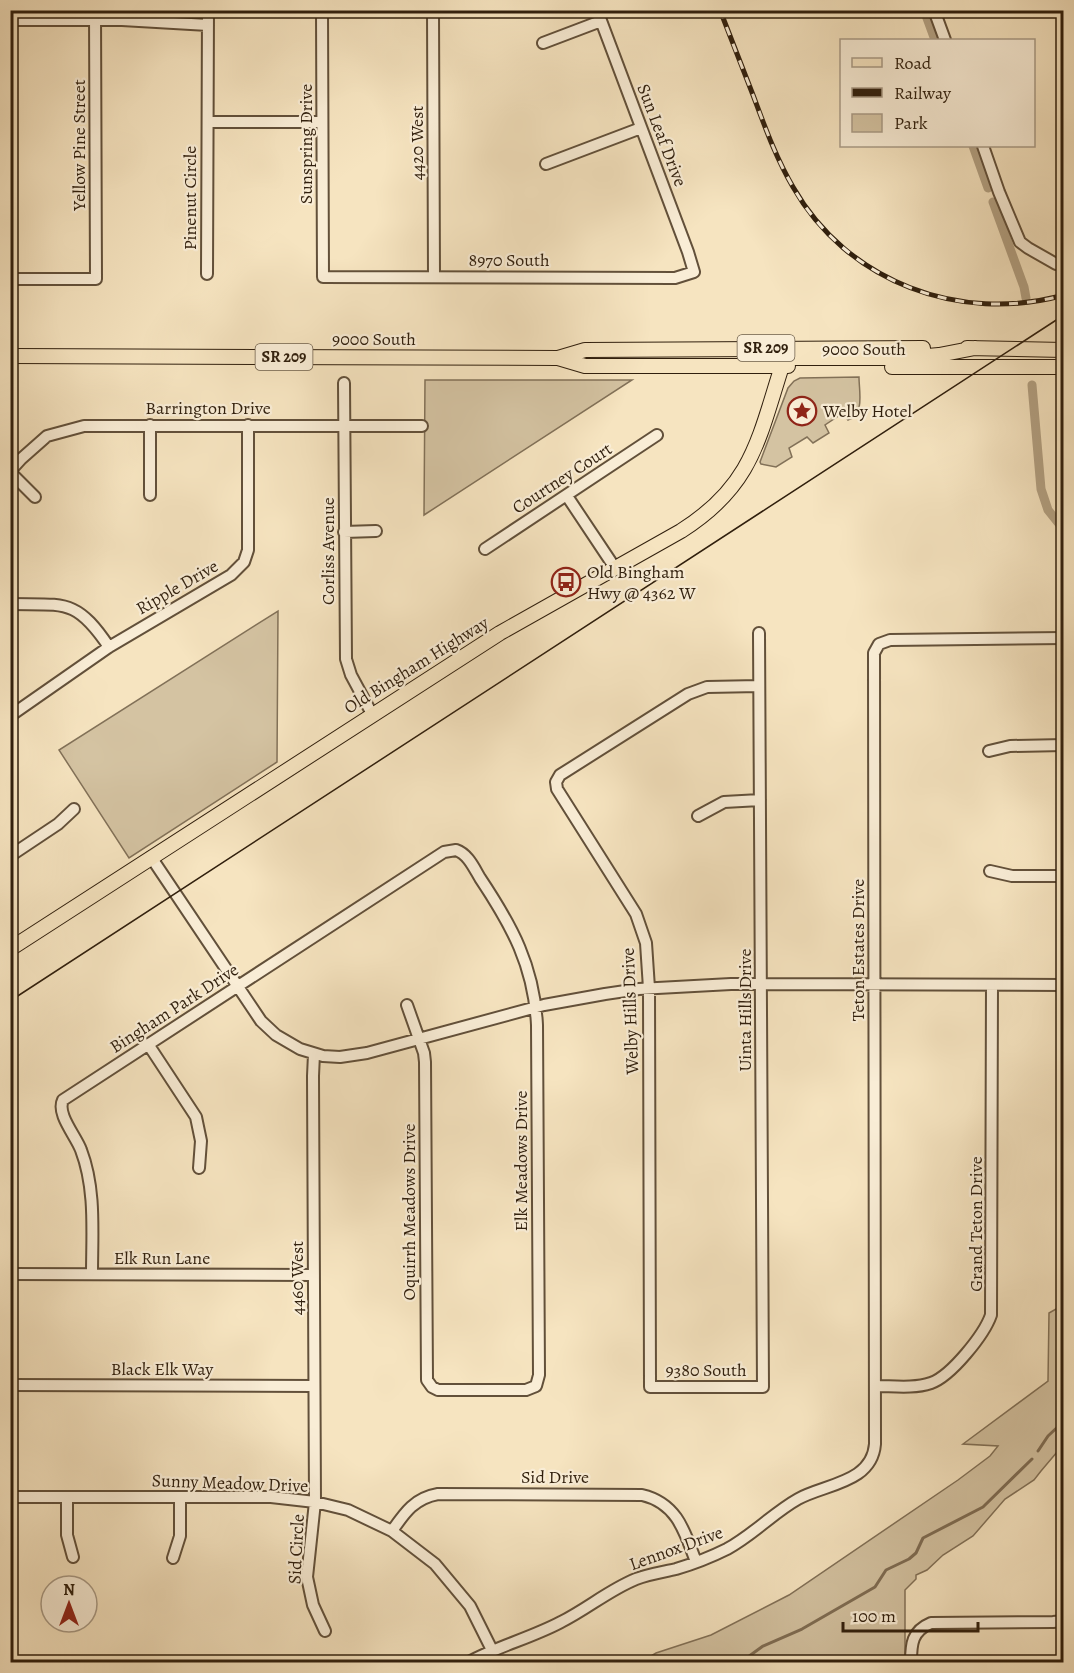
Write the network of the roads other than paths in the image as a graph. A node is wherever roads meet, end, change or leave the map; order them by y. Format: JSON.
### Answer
{"nodes":[{"id":1,"x":208,"y":10,"type":"edge"},
{"id":2,"x":322,"y":10,"type":"edge"},
{"id":3,"x":434,"y":10,"type":"edge"},
{"id":4,"x":934,"y":10,"type":"edge"},
{"id":5,"x":95,"y":15,"type":"edge"},
{"id":6,"x":599,"y":16,"type":"edge"},
{"id":7,"x":10,"y":20,"type":"edge"},
{"id":8,"x":208,"y":25,"type":"junction"},
{"id":9,"x":945,"y":39,"type":"edge"},
{"id":10,"x":543,"y":43,"type":"dead end"},
{"id":11,"x":208,"y":122,"type":"junction"},
{"id":12,"x":322,"y":122,"type":"junction"},
{"id":13,"x":641,"y":128,"type":"junction"},
{"id":14,"x":983,"y":147,"type":"edge"},
{"id":15,"x":546,"y":164,"type":"dead end"},
{"id":16,"x":1060,"y":264,"type":"edge"},
{"id":17,"x":694,"y":272,"type":"joint"},
{"id":18,"x":207,"y":274,"type":"dead end"},
{"id":19,"x":434,"y":276,"type":"junction"},
{"id":20,"x":323,"y":277,"type":"joint"},
{"id":21,"x":10,"y":279,"type":"edge"},
{"id":22,"x":975,"y":348,"type":"junction"},
{"id":23,"x":1064,"y":350,"type":"edge"},
{"id":24,"x":10,"y":356,"type":"edge"},
{"id":25,"x":558,"y":358,"type":"junction"},
{"id":26,"x":782,"y":366,"type":"junction"},
{"id":27,"x":1064,"y":367,"type":"edge"},
{"id":28,"x":344,"y":383,"type":"dead end"},
{"id":29,"x":150,"y":425,"type":"junction"},
{"id":30,"x":248,"y":425,"type":"junction"},
{"id":31,"x":344,"y":425,"type":"junction"},
{"id":32,"x":422,"y":426,"type":"dead end"},
{"id":33,"x":657,"y":435,"type":"dead end"},
{"id":34,"x":10,"y":471,"type":"edge"},
{"id":35,"x":150,"y":495,"type":"dead end"},
{"id":36,"x":567,"y":495,"type":"junction"},
{"id":37,"x":35,"y":497,"type":"dead end"},
{"id":38,"x":376,"y":531,"type":"dead end"},
{"id":39,"x":344,"y":532,"type":"junction"},
{"id":40,"x":485,"y":549,"type":"dead end"},
{"id":41,"x":615,"y":567,"type":"junction"},
{"id":42,"x":10,"y":604,"type":"edge"},
{"id":43,"x":759,"y":633,"type":"dead end"},
{"id":44,"x":1064,"y":638,"type":"edge"},
{"id":45,"x":109,"y":647,"type":"junction"},
{"id":46,"x":759,"y":686,"type":"junction"},
{"id":47,"x":372,"y":714,"type":"junction"},
{"id":48,"x":10,"y":716,"type":"edge"},
{"id":49,"x":1064,"y":745,"type":"edge"},
{"id":50,"x":989,"y":751,"type":"dead end"},
{"id":51,"x":760,"y":800,"type":"junction"},
{"id":52,"x":74,"y":809,"type":"dead end"},
{"id":53,"x":698,"y":816,"type":"dead end"},
{"id":54,"x":456,"y":850,"type":"joint"},
{"id":55,"x":10,"y":856,"type":"edge"},
{"id":56,"x":151,"y":857,"type":"junction"},
{"id":57,"x":990,"y":871,"type":"dead end"},
{"id":58,"x":1064,"y":876,"type":"edge"},
{"id":59,"x":10,"y":948,"type":"edge"},
{"id":60,"x":761,"y":985,"type":"junction"},
{"id":61,"x":874,"y":985,"type":"junction"},
{"id":62,"x":992,"y":985,"type":"junction"},
{"id":63,"x":1064,"y":985,"type":"edge"},
{"id":64,"x":237,"y":986,"type":"junction"},
{"id":65,"x":649,"y":988,"type":"junction"},
{"id":66,"x":407,"y":1005,"type":"dead end"},
{"id":67,"x":536,"y":1008,"type":"junction"},
{"id":68,"x":418,"y":1039,"type":"junction"},
{"id":69,"x":148,"y":1044,"type":"junction"},
{"id":70,"x":315,"y":1054,"type":"junction"},
{"id":71,"x":199,"y":1168,"type":"dead end"},
{"id":72,"x":10,"y":1274,"type":"edge"},
{"id":73,"x":92,"y":1274,"type":"junction"},
{"id":74,"x":314,"y":1275,"type":"junction"},
{"id":75,"x":10,"y":1385,"type":"edge"},
{"id":76,"x":430,"y":1385,"type":"joint"},
{"id":77,"x":314,"y":1386,"type":"junction"},
{"id":78,"x":875,"y":1386,"type":"junction"},
{"id":79,"x":650,"y":1387,"type":"joint"},
{"id":80,"x":762,"y":1387,"type":"joint"},
{"id":81,"x":875,"y":1444,"type":"joint"},
{"id":82,"x":10,"y":1497,"type":"edge"},
{"id":83,"x":67,"y":1497,"type":"junction"},
{"id":84,"x":180,"y":1497,"type":"junction"},
{"id":85,"x":315,"y":1502,"type":"junction"},
{"id":86,"x":392,"y":1531,"type":"junction"},
{"id":87,"x":74,"y":1557,"type":"dead end"},
{"id":88,"x":173,"y":1558,"type":"dead end"},
{"id":89,"x":696,"y":1562,"type":"junction"},
{"id":90,"x":1064,"y":1621,"type":"edge"},
{"id":91,"x":325,"y":1631,"type":"dead end"},
{"id":92,"x":492,"y":1650,"type":"junction"},
{"id":93,"x":469,"y":1662,"type":"edge"},
{"id":94,"x":911,"y":1662,"type":"edge"}],
"edges":[{"from":1,"to":8,"type":"street","name":"Pinenut Circle"},
{"from":2,"to":12,"type":"street","name":"Sunspring Drive"},
{"from":3,"to":19,"type":"street","name":"4420 West"},
{"from":4,"to":9,"type":"street"},
{"from":5,"to":7,"type":"street"},
{"from":5,"to":8,"type":"street"},
{"from":5,"to":21,"type":"street","name":"Yellow Pine Street"},
{"from":6,"to":10,"type":"street"},
{"from":6,"to":13,"type":"street","name":"Sun Leaf Drive"},
{"from":8,"to":11,"type":"street","name":"Pinenut Circle"},
{"from":11,"to":12,"type":"street"},
{"from":11,"to":18,"type":"street","name":"Pinenut Circle"},
{"from":12,"to":20,"type":"street","name":"Sunspring Drive"},
{"from":13,"to":15,"type":"street"},
{"from":13,"to":17,"type":"street","name":"Sun Leaf Drive"},
{"from":14,"to":16,"type":"street"},
{"from":17,"to":19,"type":"street","name":"8970 South"},
{"from":19,"to":20,"type":"street","name":"8970 South"},
{"from":22,"to":23,"type":"main road","name":"9000 South","number":"SR 209"},
{"from":22,"to":25,"type":"main road","name":"9000 South","number":"SR 209"},
{"from":22,"to":26,"type":"main road"},
{"from":24,"to":25,"type":"main road","name":"9000 South","number":"SR 209"},
{"from":25,"to":26,"type":"main road","name":"9000 South","number":"SR 209"},
{"from":26,"to":27,"type":"main road","name":"9000 South","number":"SR 209"},
{"from":26,"to":41,"type":"main road","name":"Old Bingham Highway"},
{"from":28,"to":31,"type":"street","name":"Corliss Avenue"},
{"from":29,"to":30,"type":"street","name":"Barrington Drive"},
{"from":29,"to":34,"type":"street","name":"Barrington Drive"},
{"from":29,"to":35,"type":"street"},
{"from":30,"to":31,"type":"street","name":"Barrington Drive"},
{"from":30,"to":45,"type":"street","name":"Ripple Drive"},
{"from":31,"to":32,"type":"street","name":"Barrington Drive"},
{"from":31,"to":39,"type":"street","name":"Corliss Avenue"},
{"from":33,"to":36,"type":"street","name":"Courtney Court"},
{"from":34,"to":37,"type":"street"},
{"from":36,"to":40,"type":"street","name":"Courtney Court"},
{"from":36,"to":41,"type":"street"},
{"from":38,"to":39,"type":"street"},
{"from":39,"to":47,"type":"street","name":"Corliss Avenue"},
{"from":41,"to":47,"type":"main road","name":"Old Bingham Highway"},
{"from":42,"to":45,"type":"street"},
{"from":43,"to":46,"type":"street","name":"Uinta Hills Drive"},
{"from":44,"to":61,"type":"street","name":"Teton Estates Drive"},
{"from":45,"to":48,"type":"street","name":"Ripple Drive"},
{"from":46,"to":51,"type":"street","name":"Uinta Hills Drive"},
{"from":46,"to":65,"type":"street","name":"Welby Hills Drive"},
{"from":47,"to":56,"type":"main road","name":"Old Bingham Highway"},
{"from":49,"to":50,"type":"street"},
{"from":51,"to":53,"type":"street"},
{"from":51,"to":60,"type":"street","name":"Uinta Hills Drive"},
{"from":52,"to":55,"type":"street"},
{"from":54,"to":64,"type":"street","name":"Bingham Park Drive"},
{"from":54,"to":67,"type":"street","name":"Elk Meadows Drive"},
{"from":56,"to":59,"type":"main road","name":"Old Bingham Highway"},
{"from":56,"to":64,"type":"street"},
{"from":57,"to":58,"type":"street"},
{"from":60,"to":61,"type":"street"},
{"from":60,"to":65,"type":"street"},
{"from":60,"to":80,"type":"street","name":"Uinta Hills Drive"},
{"from":61,"to":62,"type":"street"},
{"from":61,"to":78,"type":"street","name":"Teton Estates Drive"},
{"from":62,"to":63,"type":"street"},
{"from":62,"to":78,"type":"street","name":"Grand Teton Drive"},
{"from":64,"to":69,"type":"street","name":"Bingham Park Drive"},
{"from":64,"to":70,"type":"street"},
{"from":65,"to":67,"type":"street"},
{"from":65,"to":79,"type":"street","name":"Welby Hills Drive"},
{"from":66,"to":68,"type":"street","name":"Oquirrh Meadows Drive"},
{"from":67,"to":68,"type":"street"},
{"from":67,"to":76,"type":"street","name":"Elk Meadows Drive"},
{"from":68,"to":70,"type":"street"},
{"from":68,"to":76,"type":"street","name":"Oquirrh Meadows Drive"},
{"from":69,"to":71,"type":"street"},
{"from":69,"to":73,"type":"street","name":"Bingham Park Drive"},
{"from":70,"to":74,"type":"street","name":"4460 West"},
{"from":72,"to":73,"type":"street","name":"Elk Run Lane"},
{"from":73,"to":74,"type":"street","name":"Elk Run Lane"},
{"from":74,"to":77,"type":"street","name":"4460 West"},
{"from":75,"to":77,"type":"street","name":"Black Elk Way"},
{"from":77,"to":85,"type":"street","name":"4460 West"},
{"from":78,"to":81,"type":"street","name":"Teton Estates Drive"},
{"from":79,"to":80,"type":"street","name":"9380 South"},
{"from":81,"to":89,"type":"street","name":"Lennox Drive"},
{"from":82,"to":83,"type":"street","name":"Sunny Meadow Drive"},
{"from":83,"to":84,"type":"street","name":"Sunny Meadow Drive"},
{"from":83,"to":87,"type":"street"},
{"from":84,"to":85,"type":"street","name":"Sunny Meadow Drive"},
{"from":84,"to":88,"type":"street"},
{"from":85,"to":86,"type":"street","name":"Sunny Meadow Drive"},
{"from":85,"to":91,"type":"street","name":"Sid Circle"},
{"from":86,"to":89,"type":"street","name":"Sid Drive"},
{"from":86,"to":92,"type":"street","name":"Sunny Meadow Drive"},
{"from":89,"to":92,"type":"street","name":"Lennox Drive"},
{"from":90,"to":94,"type":"street"},
{"from":92,"to":93,"type":"street","name":"Lennox Drive"}]}
